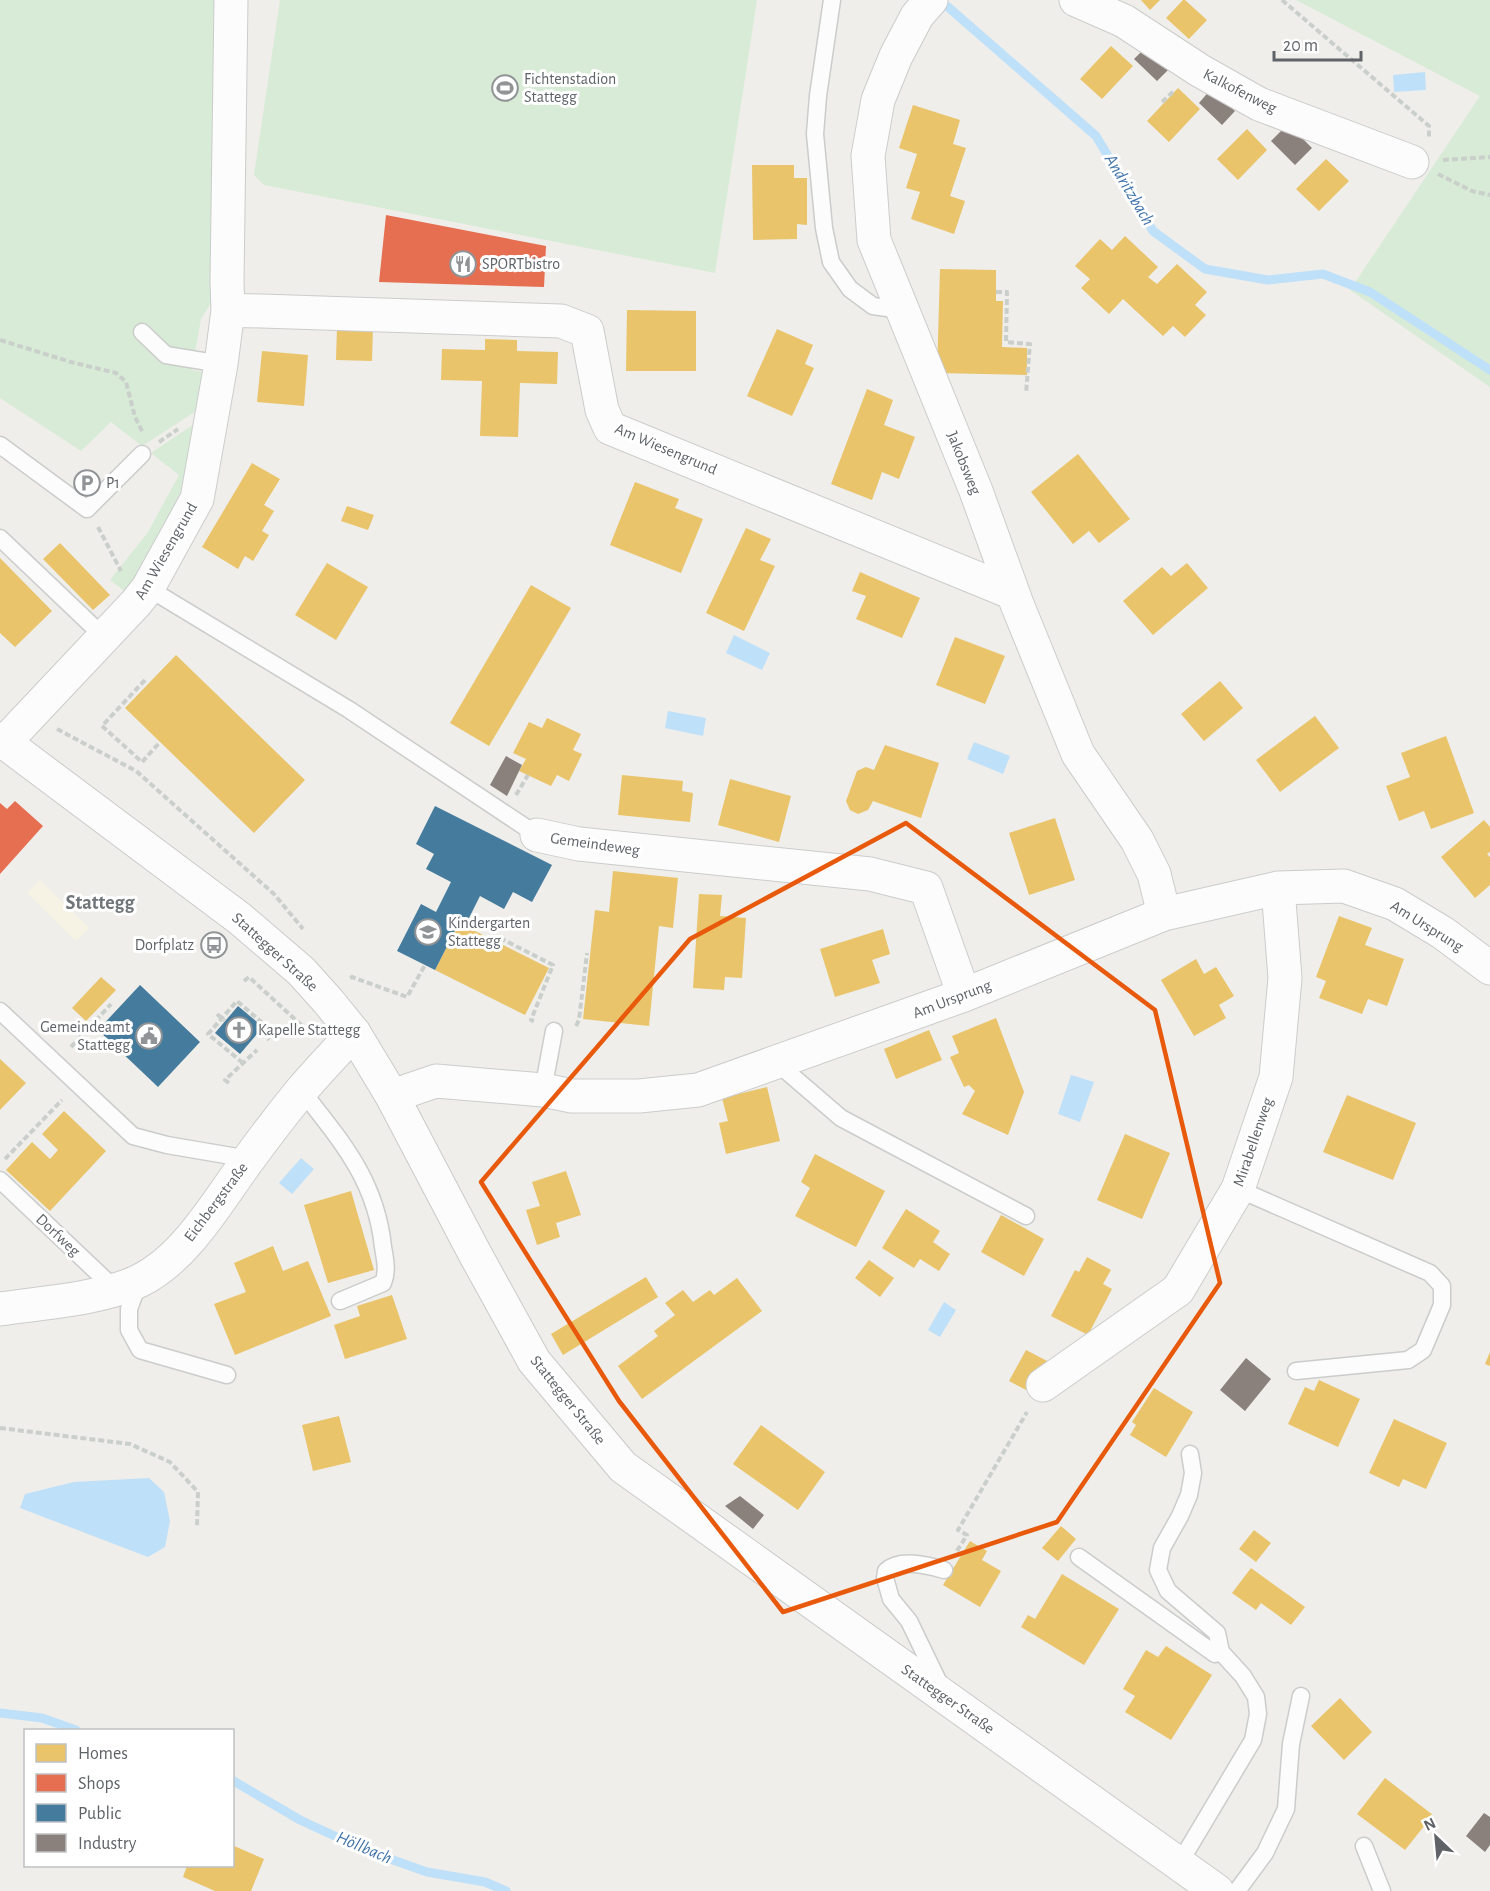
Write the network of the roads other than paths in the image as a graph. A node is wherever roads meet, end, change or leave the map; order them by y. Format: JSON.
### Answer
{"nodes":[{"id":1,"x":231,"y":0,"type":"edge"},
{"id":2,"x":832,"y":0,"type":"edge"},
{"id":3,"x":1076,"y":0,"type":"edge"},
{"id":4,"x":924,"y":8,"type":"edge"},
{"id":5,"x":1408,"y":160,"type":"road end"},
{"id":6,"x":228,"y":310,"type":"junction"},
{"id":7,"x":901,"y":310,"type":"junction"},
{"id":8,"x":142,"y":332,"type":"dead end"},
{"id":9,"x":206,"y":361,"type":"junction"},
{"id":10,"x":0,"y":445,"type":"edge"},
{"id":11,"x":142,"y":454,"type":"dead end"},
{"id":12,"x":0,"y":538,"type":"edge"},
{"id":13,"x":148,"y":588,"type":"junction"},
{"id":14,"x":1013,"y":592,"type":"junction"},
{"id":15,"x":104,"y":637,"type":"junction"},
{"id":16,"x":1,"y":743,"type":"edge"},
{"id":17,"x":537,"y":835,"type":"joint"},
{"id":18,"x":1278,"y":888,"type":"junction"},
{"id":19,"x":1164,"y":914,"type":"junction"},
{"id":20,"x":1490,"y":968,"type":"edge"},
{"id":21,"x":964,"y":995,"type":"junction"},
{"id":22,"x":0,"y":1011,"type":"edge"},
{"id":23,"x":554,"y":1031,"type":"road end"},
{"id":24,"x":343,"y":1045,"type":"junction"},
{"id":25,"x":777,"y":1062,"type":"junction"},
{"id":26,"x":543,"y":1090,"type":"junction"},
{"id":27,"x":302,"y":1091,"type":"junction"},
{"id":28,"x":392,"y":1096,"type":"junction"},
{"id":29,"x":249,"y":1159,"type":"junction"},
{"id":30,"x":0,"y":1180,"type":"edge"},
{"id":31,"x":1238,"y":1189,"type":"junction"},
{"id":32,"x":1026,"y":1216,"type":"dead end"},
{"id":33,"x":128,"y":1286,"type":"junction"},
{"id":34,"x":340,"y":1301,"type":"dead end"},
{"id":35,"x":0,"y":1309,"type":"edge"},
{"id":36,"x":1296,"y":1371,"type":"dead end"},
{"id":37,"x":227,"y":1376,"type":"dead end"},
{"id":38,"x":1043,"y":1385,"type":"road end"},
{"id":39,"x":1190,"y":1454,"type":"dead end"},
{"id":40,"x":1079,"y":1557,"type":"dead end"},
{"id":41,"x":944,"y":1570,"type":"road end"},
{"id":42,"x":1221,"y":1652,"type":"junction"},
{"id":43,"x":1301,"y":1696,"type":"dead end"},
{"id":44,"x":946,"y":1698,"type":"junction"},
{"id":45,"x":1364,"y":1846,"type":"dead end"},
{"id":46,"x":1179,"y":1864,"type":"junction"},
{"id":47,"x":1217,"y":1891,"type":"edge"},
{"id":48,"x":1237,"y":1891,"type":"edge"},
{"id":49,"x":1382,"y":1891,"type":"edge"}],
"edges":[{"from":1,"to":6,"type":"street","name":"Am Wiesengrund"},
{"from":2,"to":7,"type":"lane"},
{"from":3,"to":5,"type":"street","name":"Kalkofenweg"},
{"from":4,"to":7,"type":"street","name":"Jakobsweg"},
{"from":6,"to":9,"type":"street","name":"Am Wiesengrund"},
{"from":6,"to":14,"type":"street","name":"Am Wiesengrund"},
{"from":7,"to":14,"type":"street","name":"Jakobsweg"},
{"from":8,"to":9,"type":"lane"},
{"from":9,"to":13,"type":"street","name":"Am Wiesengrund"},
{"from":10,"to":11,"type":"lane"},
{"from":12,"to":15,"type":"lane"},
{"from":13,"to":15,"type":"street","name":"Am Wiesengrund"},
{"from":13,"to":17,"type":"lane","name":"Gemeindeweg"},
{"from":14,"to":19,"type":"street","name":"Jakobsweg"},
{"from":15,"to":16,"type":"street","name":"Am Wiesengrund"},
{"from":16,"to":24,"type":"street","name":"Stattegger Straße"},
{"from":17,"to":21,"type":"street","name":"Gemeindeweg"},
{"from":18,"to":19,"type":"street","name":"Am Ursprung"},
{"from":18,"to":20,"type":"street","name":"Am Ursprung"},
{"from":18,"to":31,"type":"street","name":"Mirabellenweg"},
{"from":19,"to":21,"type":"street","name":"Am Ursprung"},
{"from":21,"to":25,"type":"street","name":"Am Ursprung"},
{"from":22,"to":29,"type":"lane"},
{"from":23,"to":26,"type":"lane"},
{"from":24,"to":27,"type":"street","name":"Eichbergstraße"},
{"from":24,"to":28,"type":"street","name":"Stattegger Straße"},
{"from":25,"to":26,"type":"street","name":"Am Ursprung"},
{"from":25,"to":32,"type":"lane"},
{"from":26,"to":28,"type":"street","name":"Am Ursprung"},
{"from":27,"to":29,"type":"street","name":"Eichbergstraße"},
{"from":27,"to":34,"type":"lane"},
{"from":28,"to":44,"type":"street","name":"Stattegger Straße"},
{"from":29,"to":33,"type":"street","name":"Eichbergstraße"},
{"from":30,"to":33,"type":"lane","name":"Dorfweg"},
{"from":31,"to":36,"type":"lane"},
{"from":31,"to":38,"type":"street","name":"Mirabellenweg"},
{"from":33,"to":35,"type":"street","name":"Eichbergstraße"},
{"from":33,"to":37,"type":"lane"},
{"from":39,"to":42,"type":"lane"},
{"from":40,"to":42,"type":"lane"},
{"from":41,"to":44,"type":"lane"},
{"from":42,"to":46,"type":"lane"},
{"from":43,"to":48,"type":"lane"},
{"from":44,"to":46,"type":"street","name":"Stattegger Straße"},
{"from":45,"to":49,"type":"lane"},
{"from":46,"to":47,"type":"street","name":"Stattegger Straße"}]}
